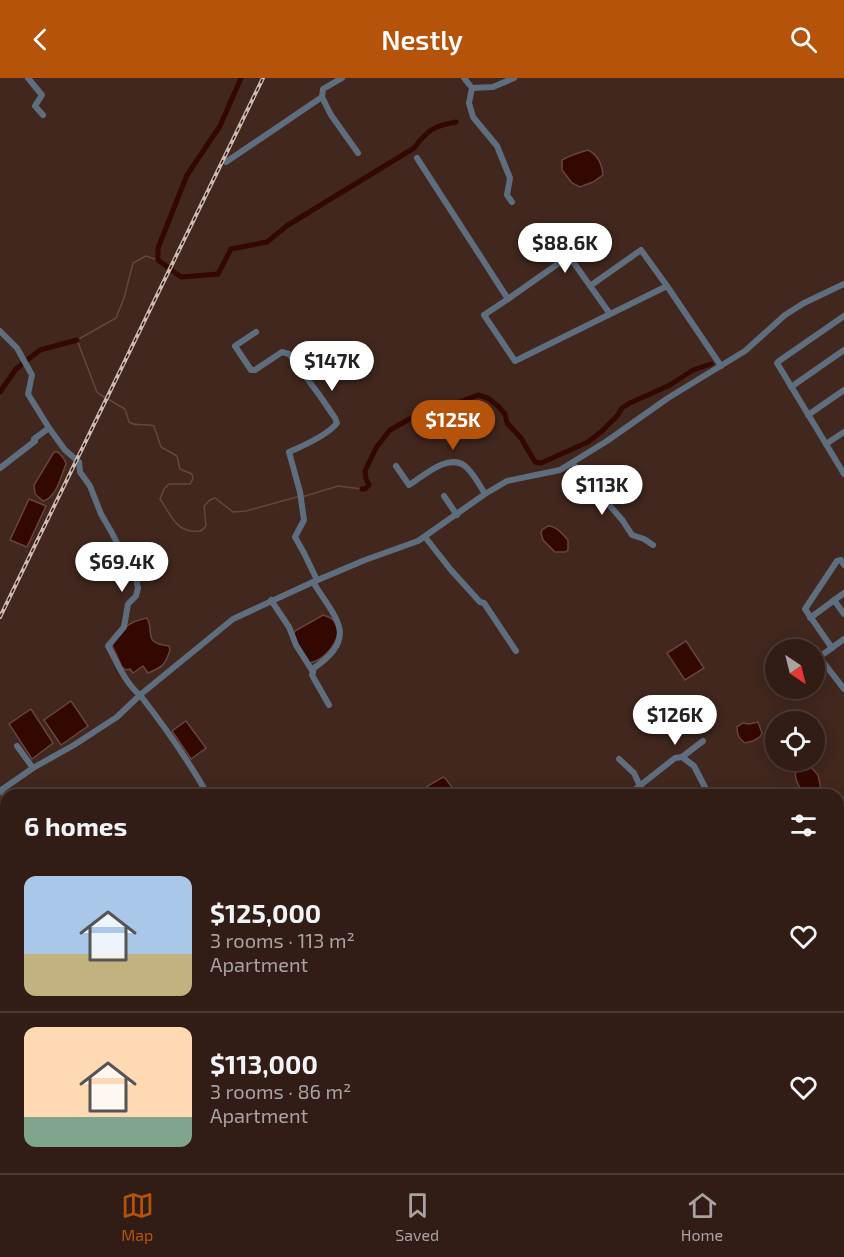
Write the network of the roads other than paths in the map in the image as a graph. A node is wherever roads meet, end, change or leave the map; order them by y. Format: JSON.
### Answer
{"nodes":[{"id":1,"x":28,"y":78,"type":"edge"},
{"id":2,"x":342,"y":78,"type":"edge"},
{"id":3,"x":464,"y":78,"type":"edge"},
{"id":4,"x":514,"y":78,"type":"edge"},
{"id":5,"x":472,"y":88,"type":"junction"},
{"id":6,"x":322,"y":97,"type":"junction"},
{"id":7,"x":43,"y":115,"type":"dead end"},
{"id":8,"x":358,"y":153,"type":"dead end"},
{"id":9,"x":417,"y":158,"type":"dead end"},
{"id":10,"x":226,"y":162,"type":"dead end"},
{"id":11,"x":512,"y":202,"type":"dead end"},
{"id":12,"x":844,"y":284,"type":"edge"},
{"id":13,"x":667,"y":285,"type":"junction"},
{"id":14,"x":590,"y":286,"type":"junction"},
{"id":15,"x":508,"y":299,"type":"junction"},
{"id":16,"x":610,"y":314,"type":"junction"},
{"id":17,"x":844,"y":316,"type":"edge"},
{"id":18,"x":0,"y":332,"type":"edge"},
{"id":19,"x":256,"y":332,"type":"dead end"},
{"id":20,"x":844,"y":350,"type":"edge"},
{"id":21,"x":721,"y":366,"type":"junction"},
{"id":22,"x":791,"y":387,"type":"junction"},
{"id":23,"x":844,"y":390,"type":"edge"},
{"id":24,"x":808,"y":415,"type":"junction"},
{"id":25,"x":49,"y":428,"type":"junction"},
{"id":26,"x":844,"y":432,"type":"edge"},
{"id":27,"x":826,"y":444,"type":"junction"},
{"id":28,"x":572,"y":463,"type":"junction"},
{"id":29,"x":396,"y":466,"type":"dead end"},
{"id":30,"x":0,"y":468,"type":"edge"},
{"id":31,"x":844,"y":474,"type":"edge"},
{"id":32,"x":486,"y":494,"type":"junction"},
{"id":33,"x":444,"y":496,"type":"dead end"},
{"id":34,"x":457,"y":515,"type":"junction"},
{"id":35,"x":425,"y":537,"type":"junction"},
{"id":36,"x":653,"y":545,"type":"dead end"},
{"id":37,"x":843,"y":561,"type":"edge"},
{"id":38,"x":315,"y":581,"type":"junction"},
{"id":39,"x":844,"y":593,"type":"edge"},
{"id":40,"x":272,"y":600,"type":"junction"},
{"id":41,"x":834,"y":600,"type":"junction"},
{"id":42,"x":844,"y":614,"type":"edge"},
{"id":43,"x":810,"y":618,"type":"junction"},
{"id":44,"x":844,"y":639,"type":"edge"},
{"id":45,"x":832,"y":648,"type":"junction"},
{"id":46,"x":516,"y":651,"type":"dead end"},
{"id":47,"x":313,"y":672,"type":"junction"},
{"id":48,"x":844,"y":689,"type":"edge"},
{"id":49,"x":140,"y":695,"type":"junction"},
{"id":50,"x":329,"y":705,"type":"dead end"},
{"id":51,"x":703,"y":741,"type":"dead end"},
{"id":52,"x":17,"y":746,"type":"dead end"},
{"id":53,"x":682,"y":757,"type":"junction"},
{"id":54,"x":619,"y":759,"type":"dead end"},
{"id":55,"x":33,"y":768,"type":"junction"},
{"id":56,"x":640,"y":786,"type":"junction"},
{"id":57,"x":2,"y":789,"type":"edge"},
{"id":58,"x":204,"y":789,"type":"edge"},
{"id":59,"x":636,"y":789,"type":"edge"},
{"id":60,"x":706,"y":789,"type":"edge"}],
"edges":[{"from":1,"to":7,"type":"street"},
{"from":2,"to":6,"type":"street"},
{"from":3,"to":5,"type":"street"},
{"from":4,"to":5,"type":"street"},
{"from":5,"to":11,"type":"street"},
{"from":6,"to":8,"type":"street"},
{"from":6,"to":10,"type":"street"},
{"from":9,"to":15,"type":"street"},
{"from":12,"to":21,"type":"street"},
{"from":13,"to":14,"type":"street"},
{"from":13,"to":16,"type":"street"},
{"from":13,"to":21,"type":"street"},
{"from":14,"to":15,"type":"street"},
{"from":14,"to":16,"type":"street"},
{"from":15,"to":16,"type":"street"},
{"from":17,"to":22,"type":"street"},
{"from":18,"to":25,"type":"street"},
{"from":19,"to":38,"type":"street"},
{"from":20,"to":22,"type":"street"},
{"from":21,"to":28,"type":"street"},
{"from":22,"to":24,"type":"street"},
{"from":23,"to":24,"type":"street"},
{"from":24,"to":27,"type":"street"},
{"from":25,"to":30,"type":"street"},
{"from":25,"to":49,"type":"street"},
{"from":26,"to":27,"type":"street"},
{"from":27,"to":31,"type":"street"},
{"from":28,"to":32,"type":"street"},
{"from":28,"to":36,"type":"street"},
{"from":29,"to":32,"type":"street"},
{"from":32,"to":34,"type":"street"},
{"from":33,"to":34,"type":"street"},
{"from":34,"to":35,"type":"street"},
{"from":35,"to":38,"type":"street"},
{"from":35,"to":46,"type":"street"},
{"from":37,"to":43,"type":"street"},
{"from":38,"to":40,"type":"street"},
{"from":38,"to":47,"type":"street"},
{"from":39,"to":41,"type":"street"},
{"from":40,"to":47,"type":"street"},
{"from":40,"to":49,"type":"street"},
{"from":41,"to":42,"type":"street"},
{"from":41,"to":43,"type":"street"},
{"from":43,"to":45,"type":"street"},
{"from":44,"to":45,"type":"street"},
{"from":45,"to":48,"type":"street"},
{"from":47,"to":50,"type":"street"},
{"from":49,"to":55,"type":"street"},
{"from":49,"to":58,"type":"street"},
{"from":51,"to":53,"type":"street"},
{"from":52,"to":55,"type":"street"},
{"from":53,"to":56,"type":"street"},
{"from":53,"to":60,"type":"street"},
{"from":54,"to":56,"type":"street"},
{"from":55,"to":57,"type":"street"},
{"from":56,"to":59,"type":"street"}]}
